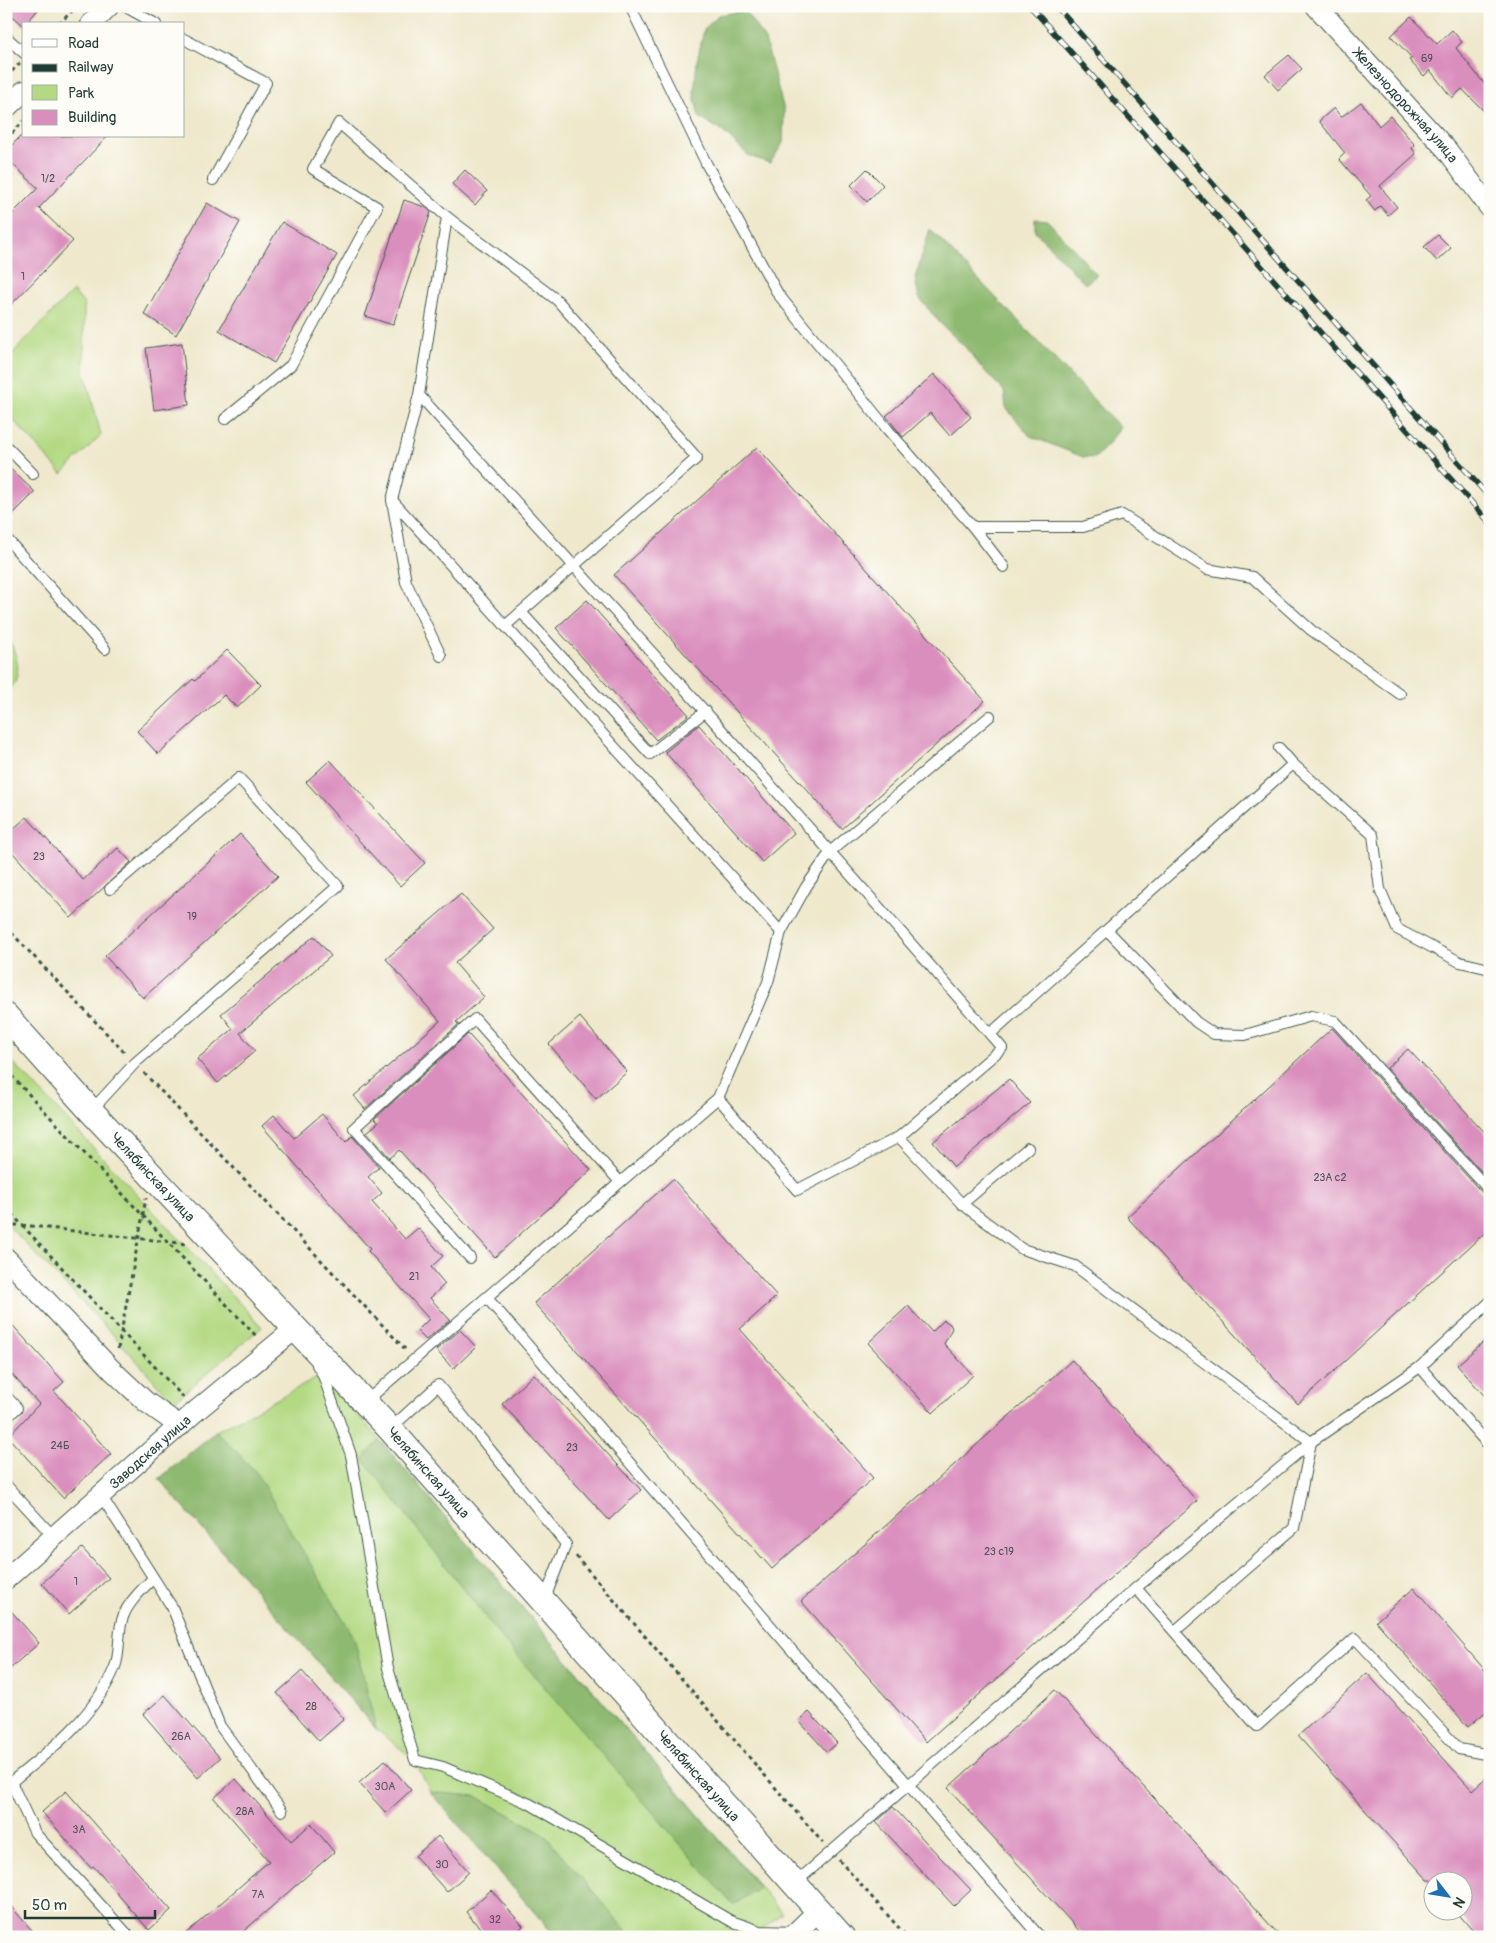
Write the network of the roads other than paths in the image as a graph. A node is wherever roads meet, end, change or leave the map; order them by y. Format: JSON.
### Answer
{"nodes":[{"id":1,"x":109,"y":6,"type":"edge"},
{"id":2,"x":124,"y":6,"type":"edge"},
{"id":3,"x":630,"y":6,"type":"edge"},
{"id":4,"x":1316,"y":6,"type":"edge"},
{"id":5,"x":93,"y":22,"type":"edge"},
{"id":6,"x":152,"y":22,"type":"edge"},
{"id":7,"x":6,"y":37,"type":"edge"},
{"id":8,"x":185,"y":40,"type":"edge"},
{"id":9,"x":22,"y":51,"type":"edge"},
{"id":10,"x":22,"y":93,"type":"edge"},
{"id":11,"x":6,"y":108,"type":"edge"},
{"id":12,"x":213,"y":180,"type":"dead end"},
{"id":13,"x":1490,"y":208,"type":"edge"},
{"id":14,"x":447,"y":217,"type":"junction"},
{"id":15,"x":419,"y":395,"type":"junction"},
{"id":16,"x":225,"y":419,"type":"dead end"},
{"id":17,"x":6,"y":446,"type":"edge"},
{"id":18,"x":34,"y":474,"type":"dead end"},
{"id":19,"x":392,"y":500,"type":"junction"},
{"id":20,"x":973,"y":527,"type":"junction"},
{"id":21,"x":6,"y":538,"type":"edge"},
{"id":22,"x":573,"y":565,"type":"junction"},
{"id":23,"x":1004,"y":567,"type":"dead end"},
{"id":24,"x":522,"y":612,"type":"junction"},
{"id":25,"x":505,"y":626,"type":"junction"},
{"id":26,"x":105,"y":648,"type":"dead end"},
{"id":27,"x":441,"y":656,"type":"dead end"},
{"id":28,"x":1400,"y":694,"type":"dead end"},
{"id":29,"x":706,"y":710,"type":"junction"},
{"id":30,"x":990,"y":716,"type":"dead end"},
{"id":31,"x":1279,"y":748,"type":"dead end"},
{"id":32,"x":1293,"y":764,"type":"junction"},
{"id":33,"x":831,"y":851,"type":"junction"},
{"id":34,"x":110,"y":889,"type":"dead end"},
{"id":35,"x":1108,"y":931,"type":"junction"},
{"id":36,"x":781,"y":932,"type":"junction"},
{"id":37,"x":1490,"y":969,"type":"edge"},
{"id":38,"x":6,"y":1016,"type":"edge"},
{"id":39,"x":990,"y":1034,"type":"junction"},
{"id":40,"x":718,"y":1098,"type":"junction"},
{"id":41,"x":91,"y":1111,"type":"junction"},
{"id":42,"x":899,"y":1137,"type":"junction"},
{"id":43,"x":1028,"y":1148,"type":"dead end"},
{"id":44,"x":620,"y":1182,"type":"junction"},
{"id":45,"x":1490,"y":1191,"type":"edge"},
{"id":46,"x":962,"y":1204,"type":"junction"},
{"id":47,"x":6,"y":1258,"type":"edge"},
{"id":48,"x":470,"y":1258,"type":"dead end"},
{"id":49,"x":487,"y":1298,"type":"junction"},
{"id":50,"x":1490,"y":1302,"type":"edge"},
{"id":51,"x":296,"y":1328,"type":"junction"},
{"id":52,"x":1420,"y":1367,"type":"junction"},
{"id":53,"x":6,"y":1396,"type":"edge"},
{"id":54,"x":365,"y":1402,"type":"junction"},
{"id":55,"x":6,"y":1418,"type":"edge"},
{"id":56,"x":180,"y":1426,"type":"junction"},
{"id":57,"x":390,"y":1429,"type":"junction"},
{"id":58,"x":1311,"y":1442,"type":"junction"},
{"id":59,"x":1490,"y":1447,"type":"edge"},
{"id":60,"x":6,"y":1485,"type":"edge"},
{"id":61,"x":100,"y":1494,"type":"junction"},
{"id":62,"x":53,"y":1536,"type":"junction"},
{"id":63,"x":154,"y":1578,"type":"junction"},
{"id":64,"x":6,"y":1579,"type":"edge"},
{"id":65,"x":1136,"y":1588,"type":"junction"},
{"id":66,"x":544,"y":1602,"type":"junction"},
{"id":67,"x":1175,"y":1631,"type":"junction"},
{"id":68,"x":1490,"y":1755,"type":"edge"},
{"id":69,"x":909,"y":1786,"type":"junction"},
{"id":70,"x":282,"y":1811,"type":"dead end"},
{"id":71,"x":794,"y":1884,"type":"junction"},
{"id":72,"x":818,"y":1910,"type":"junction"},
{"id":73,"x":794,"y":1934,"type":"edge"},
{"id":74,"x":130,"y":1937,"type":"edge"},
{"id":75,"x":842,"y":1937,"type":"edge"},
{"id":76,"x":1040,"y":1937,"type":"edge"}],
"edges":[{"from":1,"to":5,"type":"street"},
{"from":2,"to":6,"type":"lane"},
{"from":3,"to":20,"type":"lane"},
{"from":4,"to":13,"type":"street","name":"Железнодорожная улица"},
{"from":7,"to":9,"type":"lane"},
{"from":8,"to":12,"type":"lane"},
{"from":10,"to":11,"type":"street"},
{"from":14,"to":15,"type":"lane"},
{"from":14,"to":16,"type":"lane"},
{"from":14,"to":22,"type":"lane"},
{"from":15,"to":19,"type":"lane"},
{"from":15,"to":22,"type":"lane"},
{"from":17,"to":18,"type":"lane"},
{"from":19,"to":25,"type":"lane"},
{"from":19,"to":27,"type":"lane"},
{"from":20,"to":23,"type":"lane"},
{"from":20,"to":28,"type":"lane"},
{"from":21,"to":26,"type":"lane"},
{"from":22,"to":24,"type":"lane"},
{"from":22,"to":29,"type":"lane"},
{"from":24,"to":25,"type":"lane"},
{"from":24,"to":29,"type":"lane"},
{"from":25,"to":36,"type":"lane"},
{"from":29,"to":33,"type":"lane"},
{"from":30,"to":33,"type":"lane"},
{"from":31,"to":32,"type":"lane"},
{"from":32,"to":35,"type":"lane"},
{"from":32,"to":37,"type":"lane"},
{"from":33,"to":36,"type":"lane"},
{"from":33,"to":39,"type":"lane"},
{"from":34,"to":41,"type":"lane"},
{"from":35,"to":39,"type":"lane"},
{"from":35,"to":45,"type":"lane"},
{"from":36,"to":40,"type":"lane"},
{"from":38,"to":41,"type":"street","name":"Челябинская улица"},
{"from":39,"to":42,"type":"lane"},
{"from":40,"to":42,"type":"lane"},
{"from":40,"to":44,"type":"lane"},
{"from":41,"to":51,"type":"street","name":"Челябинская улица"},
{"from":42,"to":46,"type":"lane"},
{"from":43,"to":46,"type":"lane"},
{"from":44,"to":48,"type":"lane"},
{"from":44,"to":49,"type":"lane"},
{"from":46,"to":58,"type":"lane"},
{"from":47,"to":56,"type":"street"},
{"from":49,"to":54,"type":"lane"},
{"from":49,"to":69,"type":"lane"},
{"from":50,"to":52,"type":"lane"},
{"from":51,"to":54,"type":"street","name":"Челябинская улица"},
{"from":51,"to":56,"type":"street","name":"Заводская улица"},
{"from":51,"to":73,"type":"lane"},
{"from":52,"to":58,"type":"lane"},
{"from":52,"to":59,"type":"lane"},
{"from":53,"to":55,"type":"lane"},
{"from":54,"to":57,"type":"street","name":"Челябинская улица"},
{"from":56,"to":61,"type":"street","name":"Заводская улица"},
{"from":57,"to":66,"type":"street","name":"Челябинская улица"},
{"from":57,"to":66,"type":"lane"},
{"from":58,"to":65,"type":"lane"},
{"from":58,"to":67,"type":"lane"},
{"from":60,"to":62,"type":"lane"},
{"from":61,"to":62,"type":"street","name":"Заводская улица"},
{"from":61,"to":63,"type":"lane"},
{"from":62,"to":64,"type":"street","name":"Заводская улица"},
{"from":63,"to":70,"type":"lane"},
{"from":63,"to":74,"type":"lane"},
{"from":65,"to":67,"type":"lane"},
{"from":65,"to":69,"type":"lane"},
{"from":66,"to":71,"type":"street","name":"Челябинская улица"},
{"from":67,"to":68,"type":"lane"},
{"from":69,"to":71,"type":"lane"},
{"from":69,"to":76,"type":"lane"},
{"from":71,"to":72,"type":"street","name":"Челябинская улица"},
{"from":72,"to":73,"type":"street"},
{"from":72,"to":75,"type":"street","name":"Челябинская улица"}]}
